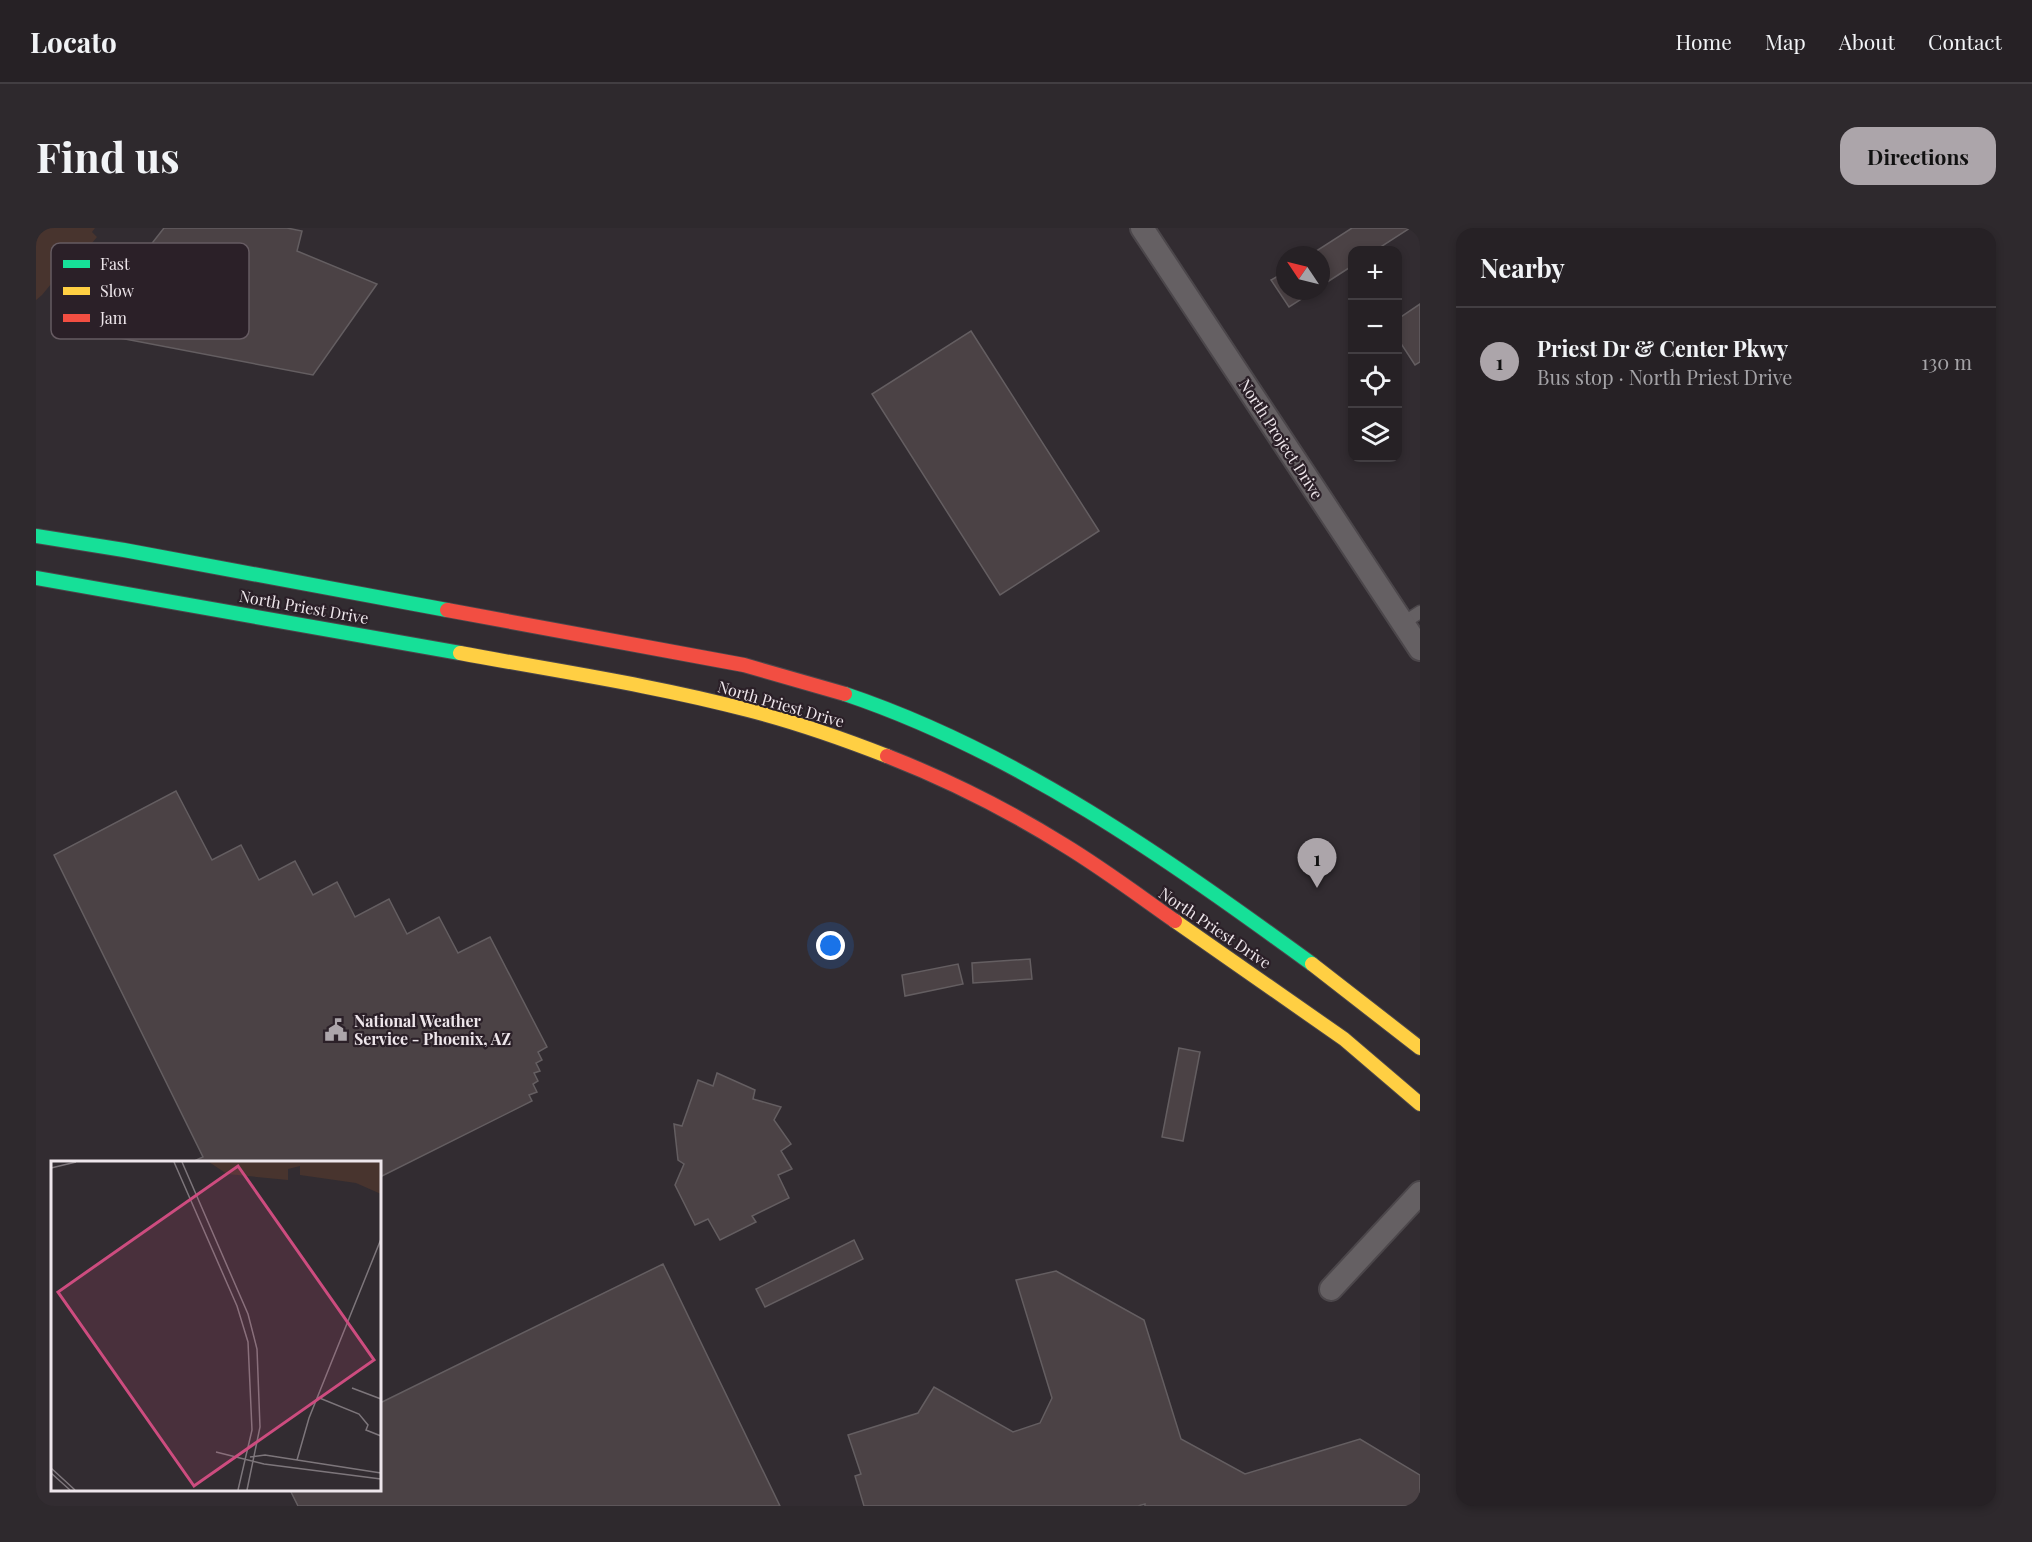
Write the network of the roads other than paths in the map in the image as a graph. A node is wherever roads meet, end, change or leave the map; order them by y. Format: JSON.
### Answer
{"nodes":[{"id":1,"x":1143,"y":228,"type":"edge"},
{"id":2,"x":36,"y":536,"type":"edge"},
{"id":3,"x":36,"y":578,"type":"edge"},
{"id":4,"x":1411,"y":617,"type":"edge"},
{"id":5,"x":1420,"y":649,"type":"edge"},
{"id":6,"x":1420,"y":1048,"type":"edge"},
{"id":7,"x":1420,"y":1104,"type":"edge"},
{"id":8,"x":1420,"y":1194,"type":"edge"},
{"id":9,"x":1331,"y":1289,"type":"dead end"}],
"edges":[{"from":1,"to":4,"type":"street","name":"North Project Drive"},
{"from":2,"to":6,"type":"main road","name":"North Priest Drive"},
{"from":3,"to":7,"type":"main road","name":"North Priest Drive"},
{"from":4,"to":5,"type":"street","name":"North Project Drive"},
{"from":8,"to":9,"type":"street"}]}
